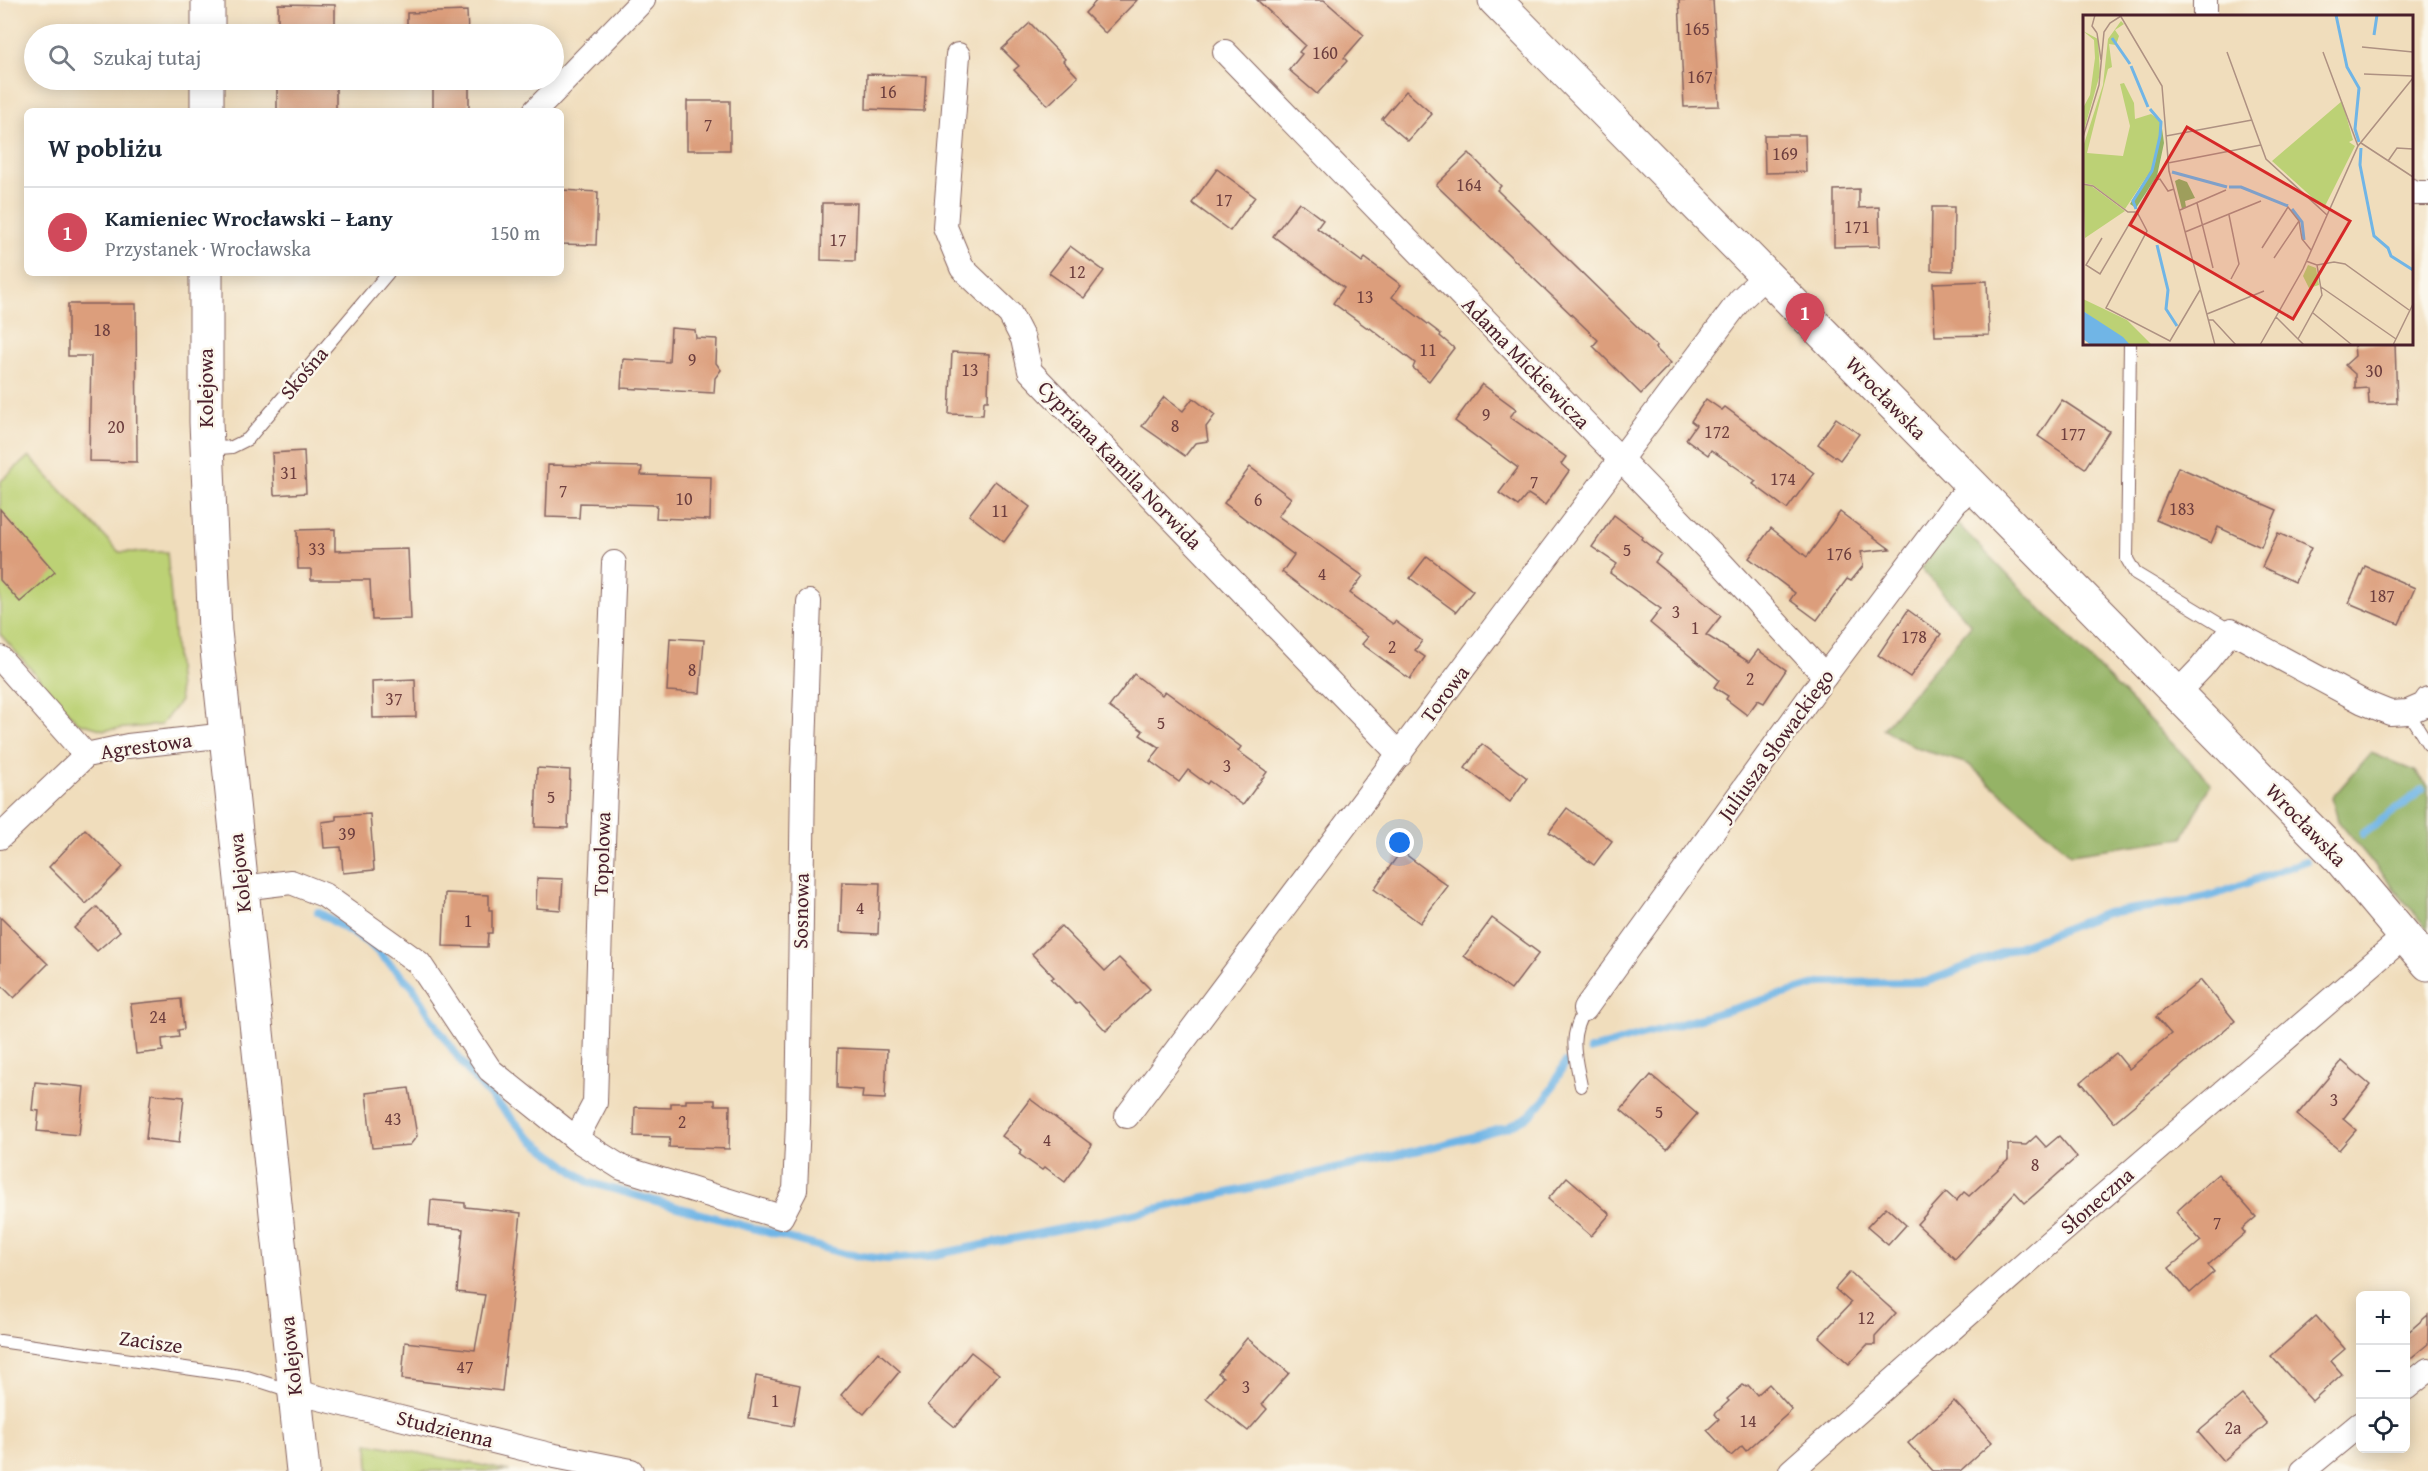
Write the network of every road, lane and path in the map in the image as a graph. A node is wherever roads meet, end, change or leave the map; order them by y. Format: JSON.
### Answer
{"nodes":[{"id":1,"x":208,"y":0,"type":"edge"},
{"id":2,"x":1495,"y":0,"type":"edge"},
{"id":3,"x":635,"y":5,"type":"edge"},
{"id":4,"x":208,"y":24,"type":"edge"},
{"id":5,"x":1225,"y":52,"type":"dead end"},
{"id":6,"x":957,"y":55,"type":"dead end"},
{"id":7,"x":564,"y":80,"type":"edge"},
{"id":8,"x":207,"y":90,"type":"edge"},
{"id":9,"x":555,"y":90,"type":"edge"},
{"id":10,"x":207,"y":108,"type":"edge"},
{"id":11,"x":538,"y":108,"type":"edge"},
{"id":12,"x":2413,"y":191,"type":"edge"},
{"id":13,"x":2428,"y":194,"type":"edge"},
{"id":14,"x":1766,"y":275,"type":"junction"},
{"id":15,"x":206,"y":276,"type":"edge"},
{"id":16,"x":385,"y":276,"type":"edge"},
{"id":17,"x":2130,"y":345,"type":"edge"},
{"id":18,"x":207,"y":449,"type":"junction"},
{"id":19,"x":1621,"y":460,"type":"junction"},
{"id":20,"x":1974,"y":487,"type":"junction"},
{"id":21,"x":614,"y":563,"type":"dead end"},
{"id":22,"x":809,"y":602,"type":"dead end"},
{"id":23,"x":2231,"y":631,"type":"junction"},
{"id":24,"x":0,"y":658,"type":"edge"},
{"id":25,"x":1825,"y":676,"type":"junction"},
{"id":26,"x":2178,"y":693,"type":"junction"},
{"id":27,"x":2418,"y":706,"type":"edge"},
{"id":28,"x":227,"y":735,"type":"junction"},
{"id":29,"x":2428,"y":744,"type":"edge"},
{"id":30,"x":86,"y":754,"type":"junction"},
{"id":31,"x":1400,"y":755,"type":"junction"},
{"id":32,"x":0,"y":837,"type":"edge"},
{"id":33,"x":242,"y":888,"type":"junction"},
{"id":34,"x":2406,"y":935,"type":"junction"},
{"id":35,"x":2428,"y":964,"type":"edge"},
{"id":36,"x":1585,"y":1009,"type":"joint"},
{"id":37,"x":1581,"y":1086,"type":"dead end"},
{"id":38,"x":1128,"y":1116,"type":"dead end"},
{"id":39,"x":576,"y":1139,"type":"junction"},
{"id":40,"x":0,"y":1341,"type":"edge"},
{"id":41,"x":2428,"y":1370,"type":"edge"},
{"id":42,"x":2410,"y":1385,"type":"edge"},
{"id":43,"x":295,"y":1392,"type":"junction"},
{"id":44,"x":2356,"y":1428,"type":"edge"},
{"id":45,"x":303,"y":1471,"type":"edge"},
{"id":46,"x":631,"y":1471,"type":"edge"},
{"id":47,"x":1791,"y":1471,"type":"edge"},
{"id":48,"x":2303,"y":1471,"type":"edge"}],
"edges":[{"from":1,"to":4,"type":"main road"},
{"from":2,"to":14,"type":"main road","name":"Wrocławska"},
{"from":3,"to":7,"type":"street"},
{"from":5,"to":19,"type":"street","name":"Adama Mickiewicza"},
{"from":6,"to":31,"type":"street","name":"Cypriana Kamila Norwida"},
{"from":8,"to":10,"type":"main road"},
{"from":9,"to":11,"type":"street"},
{"from":12,"to":13,"type":"street"},
{"from":14,"to":19,"type":"street","name":"Torowa"},
{"from":14,"to":20,"type":"main road","name":"Wrocławska"},
{"from":15,"to":18,"type":"main road","name":"Kolejowa"},
{"from":16,"to":18,"type":"lane","name":"Skośna"},
{"from":17,"to":23,"type":"lane"},
{"from":18,"to":28,"type":"main road","name":"Kolejowa"},
{"from":19,"to":25,"type":"street","name":"Adama Mickiewicza"},
{"from":19,"to":31,"type":"street","name":"Torowa"},
{"from":20,"to":25,"type":"street","name":"Juliusza Słowackiego"},
{"from":20,"to":26,"type":"main road","name":"Wrocławska"},
{"from":21,"to":39,"type":"street","name":"Topolowa"},
{"from":22,"to":39,"type":"street","name":"Sosnowa"},
{"from":23,"to":26,"type":"street"},
{"from":23,"to":27,"type":"street"},
{"from":24,"to":30,"type":"street","name":"Agrestowa"},
{"from":25,"to":36,"type":"street","name":"Juliusza Słowackiego"},
{"from":26,"to":34,"type":"main road","name":"Wrocławska"},
{"from":27,"to":29,"type":"lane"},
{"from":28,"to":30,"type":"street","name":"Agrestowa"},
{"from":28,"to":33,"type":"main road","name":"Kolejowa"},
{"from":30,"to":32,"type":"street"},
{"from":31,"to":38,"type":"street","name":"Torowa"},
{"from":33,"to":39,"type":"street"},
{"from":33,"to":43,"type":"main road","name":"Kolejowa"},
{"from":34,"to":35,"type":"main road","name":"Wrocławska"},
{"from":34,"to":47,"type":"street","name":"Słoneczna"},
{"from":36,"to":37,"type":"lane"},
{"from":40,"to":43,"type":"lane","name":"Zacisze"},
{"from":41,"to":42,"type":"street"},
{"from":43,"to":45,"type":"main road","name":"Kolejowa"},
{"from":43,"to":46,"type":"street","name":"Studzienna"},
{"from":44,"to":48,"type":"street"}]}
